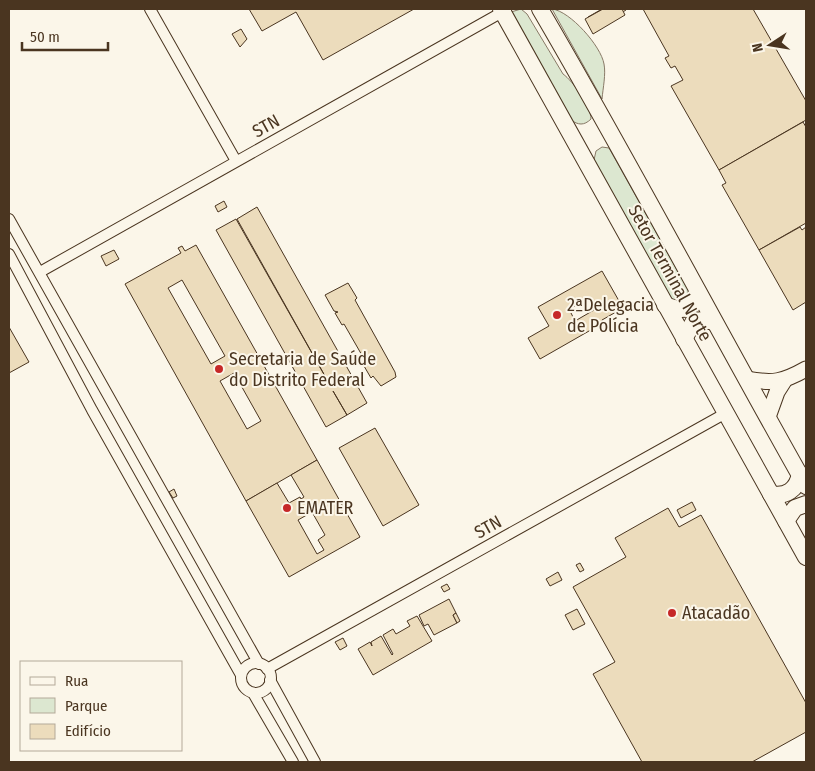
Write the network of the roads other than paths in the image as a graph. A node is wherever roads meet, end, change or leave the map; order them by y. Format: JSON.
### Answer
{"nodes":[{"id":1,"x":150,"y":9,"type":"edge"},
{"id":2,"x":540,"y":9,"type":"edge"},
{"id":3,"x":504,"y":10,"type":"edge"},
{"id":4,"x":236,"y":161,"type":"junction"},
{"id":5,"x":9,"y":219,"type":"edge"},
{"id":6,"x":9,"y":254,"type":"edge"},
{"id":7,"x":40,"y":272,"type":"junction"},
{"id":8,"x":697,"y":291,"type":"junction"},
{"id":9,"x":665,"y":305,"type":"junction"},
{"id":10,"x":714,"y":322,"type":"junction"},
{"id":11,"x":684,"y":339,"type":"junction"},
{"id":12,"x":806,"y":368,"type":"edge"},
{"id":13,"x":747,"y":379,"type":"junction"},
{"id":14,"x":784,"y":381,"type":"junction"},
{"id":15,"x":726,"y":413,"type":"junction"},
{"id":16,"x":768,"y":417,"type":"junction"},
{"id":17,"x":803,"y":480,"type":"edge"},
{"id":18,"x":771,"y":494,"type":"junction"},
{"id":19,"x":806,"y":504,"type":"edge"},
{"id":20,"x":786,"y":521,"type":"junction"},
{"id":21,"x":806,"y":557,"type":"edge"},
{"id":22,"x":263,"y":666,"type":"junction"},
{"id":23,"x":241,"y":675,"type":"junction"},
{"id":24,"x":270,"y":680,"type":"junction"},
{"id":25,"x":254,"y":693,"type":"junction"},
{"id":26,"x":293,"y":762,"type":"edge"},
{"id":27,"x":315,"y":762,"type":"edge"}],
"edges":[{"from":1,"to":4,"type":"street"},
{"from":2,"to":8,"type":"main road","name":"Setor Terminal Norte"},
{"from":3,"to":4,"type":"street","name":"STN"},
{"from":3,"to":9,"type":"main road","name":"Setor Terminal Norte"},
{"from":4,"to":7,"type":"street","name":"STN"},
{"from":5,"to":7,"type":"street"},
{"from":6,"to":23,"type":"street"},
{"from":7,"to":22,"type":"street"},
{"from":8,"to":9,"type":"main road"},
{"from":8,"to":10,"type":"main road","name":"Setor Terminal Norte"},
{"from":9,"to":11,"type":"main road","name":"Setor Terminal Norte"},
{"from":10,"to":11,"type":"main road"},
{"from":10,"to":13,"type":"main road","name":"Setor Terminal Norte"},
{"from":11,"to":15,"type":"main road","name":"Setor Terminal Norte"},
{"from":12,"to":14,"type":"main road"},
{"from":13,"to":14,"type":"main road"},
{"from":13,"to":16,"type":"main road","name":"Setor Terminal Norte"},
{"from":14,"to":16,"type":"main road"},
{"from":15,"to":18,"type":"main road","name":"Setor Terminal Norte"},
{"from":15,"to":22,"type":"street","name":"STN"},
{"from":16,"to":17,"type":"main road","name":"Setor Terminal Norte"},
{"from":17,"to":18,"type":"main road"},
{"from":18,"to":20,"type":"main road","name":"Setor Terminal Norte"},
{"from":19,"to":20,"type":"main road"},
{"from":20,"to":21,"type":"main road","name":"Setor Terminal Norte"},
{"from":22,"to":23,"type":"street"},
{"from":22,"to":24,"type":"street"},
{"from":23,"to":25,"type":"street"},
{"from":24,"to":25,"type":"street"},
{"from":24,"to":27,"type":"street"},
{"from":25,"to":26,"type":"street"}]}
